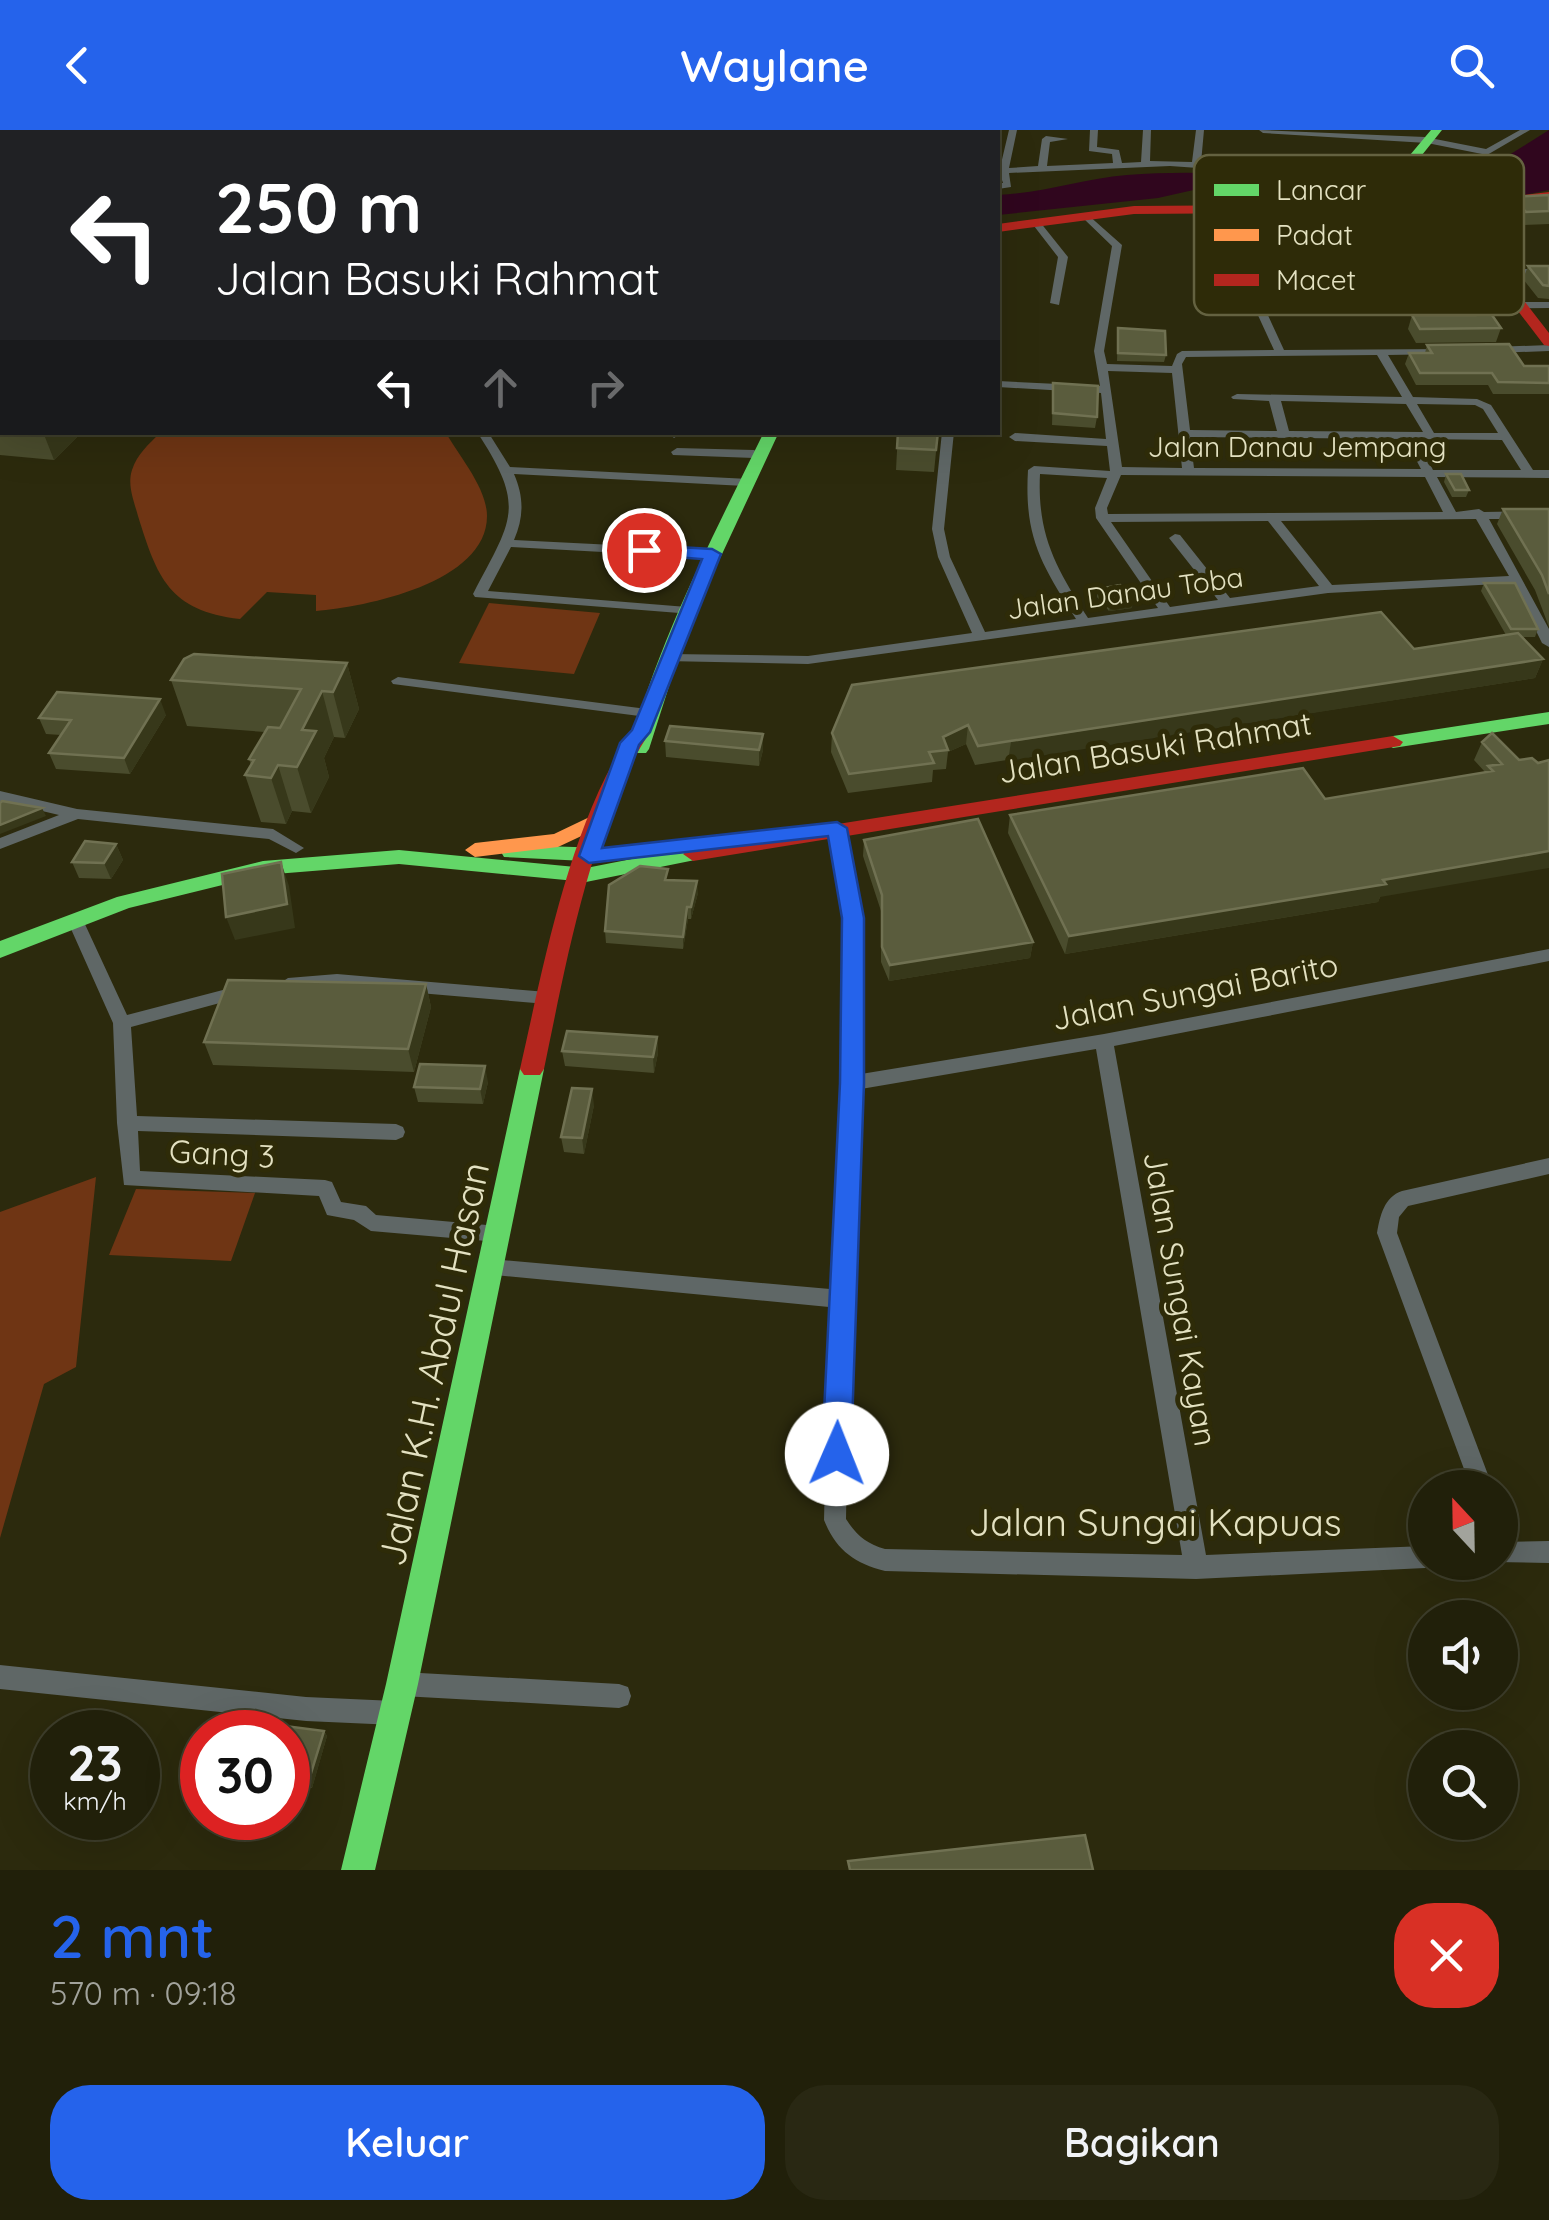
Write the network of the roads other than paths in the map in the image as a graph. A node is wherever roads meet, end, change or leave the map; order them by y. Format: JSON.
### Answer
{"nodes":[{"id":1,"x":1013,"y":130,"type":"edge"},
{"id":2,"x":1094,"y":130,"type":"edge"},
{"id":3,"x":1147,"y":130,"type":"edge"},
{"id":4,"x":1200,"y":130,"type":"edge"},
{"id":5,"x":1267,"y":130,"type":"edge"},
{"id":6,"x":1526,"y":130,"type":"edge"},
{"id":7,"x":1307,"y":132,"type":"edge"},
{"id":8,"x":1064,"y":134,"type":"edge"},
{"id":9,"x":1425,"y":144,"type":"edge"},
{"id":10,"x":1003,"y":152,"type":"edge"},
{"id":11,"x":1197,"y":155,"type":"edge"},
{"id":12,"x":1145,"y":162,"type":"junction"},
{"id":13,"x":1118,"y":164,"type":"junction"},
{"id":14,"x":1194,"y":164,"type":"edge"},
{"id":15,"x":1067,"y":167,"type":"junction"},
{"id":16,"x":1042,"y":169,"type":"junction"},
{"id":17,"x":1001,"y":170,"type":"edge"},
{"id":18,"x":1194,"y":210,"type":"edge"},
{"id":19,"x":1087,"y":216,"type":"junction"},
{"id":20,"x":1037,"y":224,"type":"junction"},
{"id":21,"x":1000,"y":228,"type":"edge"},
{"id":22,"x":1524,"y":270,"type":"edge"},
{"id":23,"x":1549,"y":272,"type":"edge"},
{"id":24,"x":1055,"y":303,"type":"dead end"},
{"id":25,"x":1537,"y":311,"type":"edge"},
{"id":26,"x":1264,"y":315,"type":"edge"},
{"id":27,"x":1549,"y":345,"type":"edge"},
{"id":28,"x":1456,"y":350,"type":"edge"},
{"id":29,"x":1474,"y":350,"type":"edge"},
{"id":30,"x":1280,"y":352,"type":"junction"},
{"id":31,"x":1382,"y":352,"type":"junction"},
{"id":32,"x":1102,"y":367,"type":"junction"},
{"id":33,"x":1178,"y":370,"type":"junction"},
{"id":34,"x":1000,"y":384,"type":"edge"},
{"id":35,"x":1106,"y":390,"type":"junction"},
{"id":36,"x":1237,"y":397,"type":"dead end"},
{"id":37,"x":1274,"y":398,"type":"junction"},
{"id":38,"x":1410,"y":399,"type":"junction"},
{"id":39,"x":1183,"y":433,"type":"junction"},
{"id":40,"x":484,"y":435,"type":"edge"},
{"id":41,"x":770,"y":435,"type":"edge"},
{"id":42,"x":948,"y":435,"type":"edge"},
{"id":43,"x":1284,"y":435,"type":"junction"},
{"id":44,"x":1015,"y":436,"type":"dead end"},
{"id":45,"x":1502,"y":436,"type":"junction"},
{"id":46,"x":1410,"y":437,"type":"junction"},
{"id":47,"x":1430,"y":437,"type":"junction"},
{"id":48,"x":1114,"y":444,"type":"junction"},
{"id":49,"x":677,"y":452,"type":"dead end"},
{"id":50,"x":753,"y":458,"type":"edge"},
{"id":51,"x":507,"y":470,"type":"junction"},
{"id":52,"x":1188,"y":472,"type":"junction"},
{"id":53,"x":1113,"y":473,"type":"junction"},
{"id":54,"x":1427,"y":474,"type":"junction"},
{"id":55,"x":1529,"y":474,"type":"junction"},
{"id":56,"x":1549,"y":474,"type":"edge"},
{"id":57,"x":1450,"y":514,"type":"junction"},
{"id":58,"x":1478,"y":514,"type":"junction"},
{"id":59,"x":1549,"y":514,"type":"edge"},
{"id":60,"x":1272,"y":517,"type":"junction"},
{"id":61,"x":1102,"y":518,"type":"junction"},
{"id":62,"x":1175,"y":538,"type":"dead end"},
{"id":63,"x":507,"y":543,"type":"junction"},
{"id":64,"x":712,"y":554,"type":"junction"},
{"id":65,"x":1518,"y":580,"type":"junction"},
{"id":66,"x":1328,"y":589,"type":"junction"},
{"id":67,"x":1228,"y":604,"type":"junction"},
{"id":68,"x":686,"y":611,"type":"junction"},
{"id":69,"x":1167,"y":612,"type":"junction"},
{"id":70,"x":1085,"y":623,"type":"junction"},
{"id":71,"x":982,"y":638,"type":"junction"},
{"id":72,"x":1549,"y":643,"type":"edge"},
{"id":73,"x":670,"y":658,"type":"junction"},
{"id":74,"x":398,"y":681,"type":"dead end"},
{"id":75,"x":1549,"y":718,"type":"edge"},
{"id":76,"x":644,"y":723,"type":"junction"},
{"id":77,"x":0,"y":796,"type":"edge"},
{"id":78,"x":77,"y":814,"type":"junction"},
{"id":79,"x":600,"y":819,"type":"junction"},
{"id":80,"x":837,"y":828,"type":"junction"},
{"id":81,"x":0,"y":844,"type":"edge"},
{"id":82,"x":296,"y":848,"type":"junction"},
{"id":83,"x":475,"y":850,"type":"junction"},
{"id":84,"x":591,"y":862,"type":"junction"},
{"id":85,"x":75,"y":920,"type":"junction"},
{"id":86,"x":0,"y":935,"type":"edge"},
{"id":87,"x":0,"y":950,"type":"edge"},
{"id":88,"x":1549,"y":955,"type":"edge"},
{"id":89,"x":546,"y":998,"type":"junction"},
{"id":90,"x":122,"y":1023,"type":"junction"},
{"id":91,"x":1104,"y":1040,"type":"junction"},
{"id":92,"x":852,"y":1083,"type":"junction"},
{"id":93,"x":126,"y":1124,"type":"junction"},
{"id":94,"x":396,"y":1132,"type":"dead end"},
{"id":95,"x":1549,"y":1166,"type":"edge"},
{"id":96,"x":498,"y":1234,"type":"junction"},
{"id":97,"x":491,"y":1268,"type":"junction"},
{"id":98,"x":840,"y":1299,"type":"junction"},
{"id":99,"x":1475,"y":1470,"type":"edge"},
{"id":100,"x":1518,"y":1549,"type":"edge"},
{"id":101,"x":1549,"y":1552,"type":"edge"},
{"id":102,"x":1408,"y":1558,"type":"edge"},
{"id":103,"x":1196,"y":1567,"type":"junction"},
{"id":104,"x":0,"y":1677,"type":"edge"},
{"id":105,"x":402,"y":1684,"type":"junction"},
{"id":106,"x":619,"y":1696,"type":"dead end"},
{"id":107,"x":395,"y":1714,"type":"junction"},
{"id":108,"x":358,"y":1870,"type":"edge"}],
"edges":[{"from":1,"to":10,"type":"street"},
{"from":2,"to":13,"type":"street"},
{"from":3,"to":12,"type":"street"},
{"from":4,"to":11,"type":"street"},
{"from":5,"to":7,"type":"street"},
{"from":6,"to":9,"type":"street"},
{"from":7,"to":9,"type":"street"},
{"from":8,"to":15,"type":"street"},
{"from":8,"to":16,"type":"street"},
{"from":10,"to":17,"type":"street"},
{"from":12,"to":13,"type":"street"},
{"from":12,"to":14,"type":"street"},
{"from":13,"to":15,"type":"street"},
{"from":15,"to":16,"type":"street"},
{"from":16,"to":17,"type":"street"},
{"from":18,"to":19,"type":"street"},
{"from":19,"to":20,"type":"street"},
{"from":19,"to":32,"type":"street","name":"Jalan Danau Jempang"},
{"from":20,"to":21,"type":"street"},
{"from":20,"to":24,"type":"street"},
{"from":22,"to":23,"type":"street"},
{"from":25,"to":27,"type":"street"},
{"from":26,"to":30,"type":"street"},
{"from":27,"to":29,"type":"street"},
{"from":28,"to":31,"type":"street"},
{"from":30,"to":31,"type":"street"},
{"from":30,"to":33,"type":"street"},
{"from":31,"to":38,"type":"street"},
{"from":32,"to":33,"type":"street"},
{"from":32,"to":35,"type":"street","name":"Jalan Danau Jempang"},
{"from":33,"to":39,"type":"street"},
{"from":34,"to":35,"type":"street"},
{"from":35,"to":48,"type":"street","name":"Jalan Danau Jempang"},
{"from":36,"to":37,"type":"street"},
{"from":37,"to":38,"type":"street"},
{"from":37,"to":43,"type":"street"},
{"from":38,"to":45,"type":"street"},
{"from":38,"to":47,"type":"street"},
{"from":39,"to":43,"type":"street"},
{"from":39,"to":52,"type":"street"},
{"from":40,"to":51,"type":"street"},
{"from":41,"to":50,"type":"street"},
{"from":42,"to":71,"type":"street"},
{"from":43,"to":46,"type":"street"},
{"from":44,"to":48,"type":"street"},
{"from":45,"to":47,"type":"street"},
{"from":45,"to":55,"type":"street"},
{"from":46,"to":47,"type":"street"},
{"from":46,"to":54,"type":"street"},
{"from":48,"to":53,"type":"street","name":"Jalan Danau Jempang"},
{"from":49,"to":50,"type":"street"},
{"from":50,"to":51,"type":"street"},
{"from":50,"to":64,"type":"street"},
{"from":51,"to":63,"type":"street"},
{"from":52,"to":53,"type":"street","name":"Jalan Danau Jempang"},
{"from":52,"to":54,"type":"street","name":"Jalan Danau Jempang"},
{"from":53,"to":61,"type":"street"},
{"from":53,"to":70,"type":"street"},
{"from":54,"to":55,"type":"street","name":"Jalan Danau Jempang"},
{"from":54,"to":57,"type":"street"},
{"from":55,"to":56,"type":"street","name":"Jalan Danau Jempang"},
{"from":57,"to":58,"type":"street"},
{"from":57,"to":60,"type":"street"},
{"from":58,"to":59,"type":"street"},
{"from":58,"to":65,"type":"street"},
{"from":60,"to":61,"type":"street"},
{"from":60,"to":66,"type":"street"},
{"from":61,"to":69,"type":"street"},
{"from":62,"to":67,"type":"street"},
{"from":63,"to":64,"type":"street"},
{"from":63,"to":68,"type":"street"},
{"from":64,"to":68,"type":"street"},
{"from":65,"to":66,"type":"street","name":"Jalan Danau Toba"},
{"from":65,"to":72,"type":"street"},
{"from":66,"to":67,"type":"street","name":"Jalan Danau Toba"},
{"from":67,"to":69,"type":"street","name":"Jalan Danau Toba"},
{"from":68,"to":73,"type":"street"},
{"from":69,"to":70,"type":"street","name":"Jalan Danau Toba"},
{"from":70,"to":71,"type":"street","name":"Jalan Danau Toba"},
{"from":71,"to":73,"type":"street","name":"Jalan Danau Toba"},
{"from":73,"to":76,"type":"street"},
{"from":74,"to":76,"type":"street"},
{"from":75,"to":80,"type":"street","name":"Jalan Basuki Rahmat"},
{"from":76,"to":79,"type":"street"},
{"from":76,"to":84,"type":"street"},
{"from":77,"to":78,"type":"street"},
{"from":78,"to":81,"type":"street"},
{"from":78,"to":82,"type":"street"},
{"from":79,"to":83,"type":"street"},
{"from":79,"to":84,"type":"street"},
{"from":80,"to":84,"type":"street","name":"Jalan Basuki Rahmat"},
{"from":80,"to":92,"type":"street"},
{"from":82,"to":83,"type":"street"},
{"from":82,"to":86,"type":"street"},
{"from":83,"to":84,"type":"street"},
{"from":84,"to":85,"type":"street"},
{"from":84,"to":89,"type":"street","name":"Jalan K.H. Abdul Hasan"},
{"from":85,"to":87,"type":"street"},
{"from":85,"to":90,"type":"street","name":"Gang 3"},
{"from":88,"to":91,"type":"street","name":"Jalan Sungai Barito"},
{"from":89,"to":90,"type":"street"},
{"from":89,"to":96,"type":"street","name":"Jalan K.H. Abdul Hasan"},
{"from":90,"to":93,"type":"street","name":"Gang 3"},
{"from":91,"to":92,"type":"street","name":"Jalan Sungai Barito"},
{"from":91,"to":103,"type":"street","name":"Jalan Sungai Kayan"},
{"from":92,"to":98,"type":"street"},
{"from":93,"to":94,"type":"street"},
{"from":93,"to":96,"type":"street","name":"Gang 3"},
{"from":95,"to":99,"type":"street"},
{"from":96,"to":97,"type":"street","name":"Jalan K.H. Abdul Hasan"},
{"from":97,"to":98,"type":"street"},
{"from":97,"to":105,"type":"street","name":"Jalan K.H. Abdul Hasan"},
{"from":98,"to":103,"type":"street","name":"Jalan Sungai Kapuas"},
{"from":100,"to":101,"type":"street"},
{"from":102,"to":103,"type":"street","name":"Jalan Sungai Kapuas"},
{"from":104,"to":107,"type":"street"},
{"from":105,"to":106,"type":"street"},
{"from":105,"to":107,"type":"street","name":"Jalan K.H. Abdul Hasan"},
{"from":107,"to":108,"type":"street","name":"Jalan K.H. Abdul Hasan"}]}
